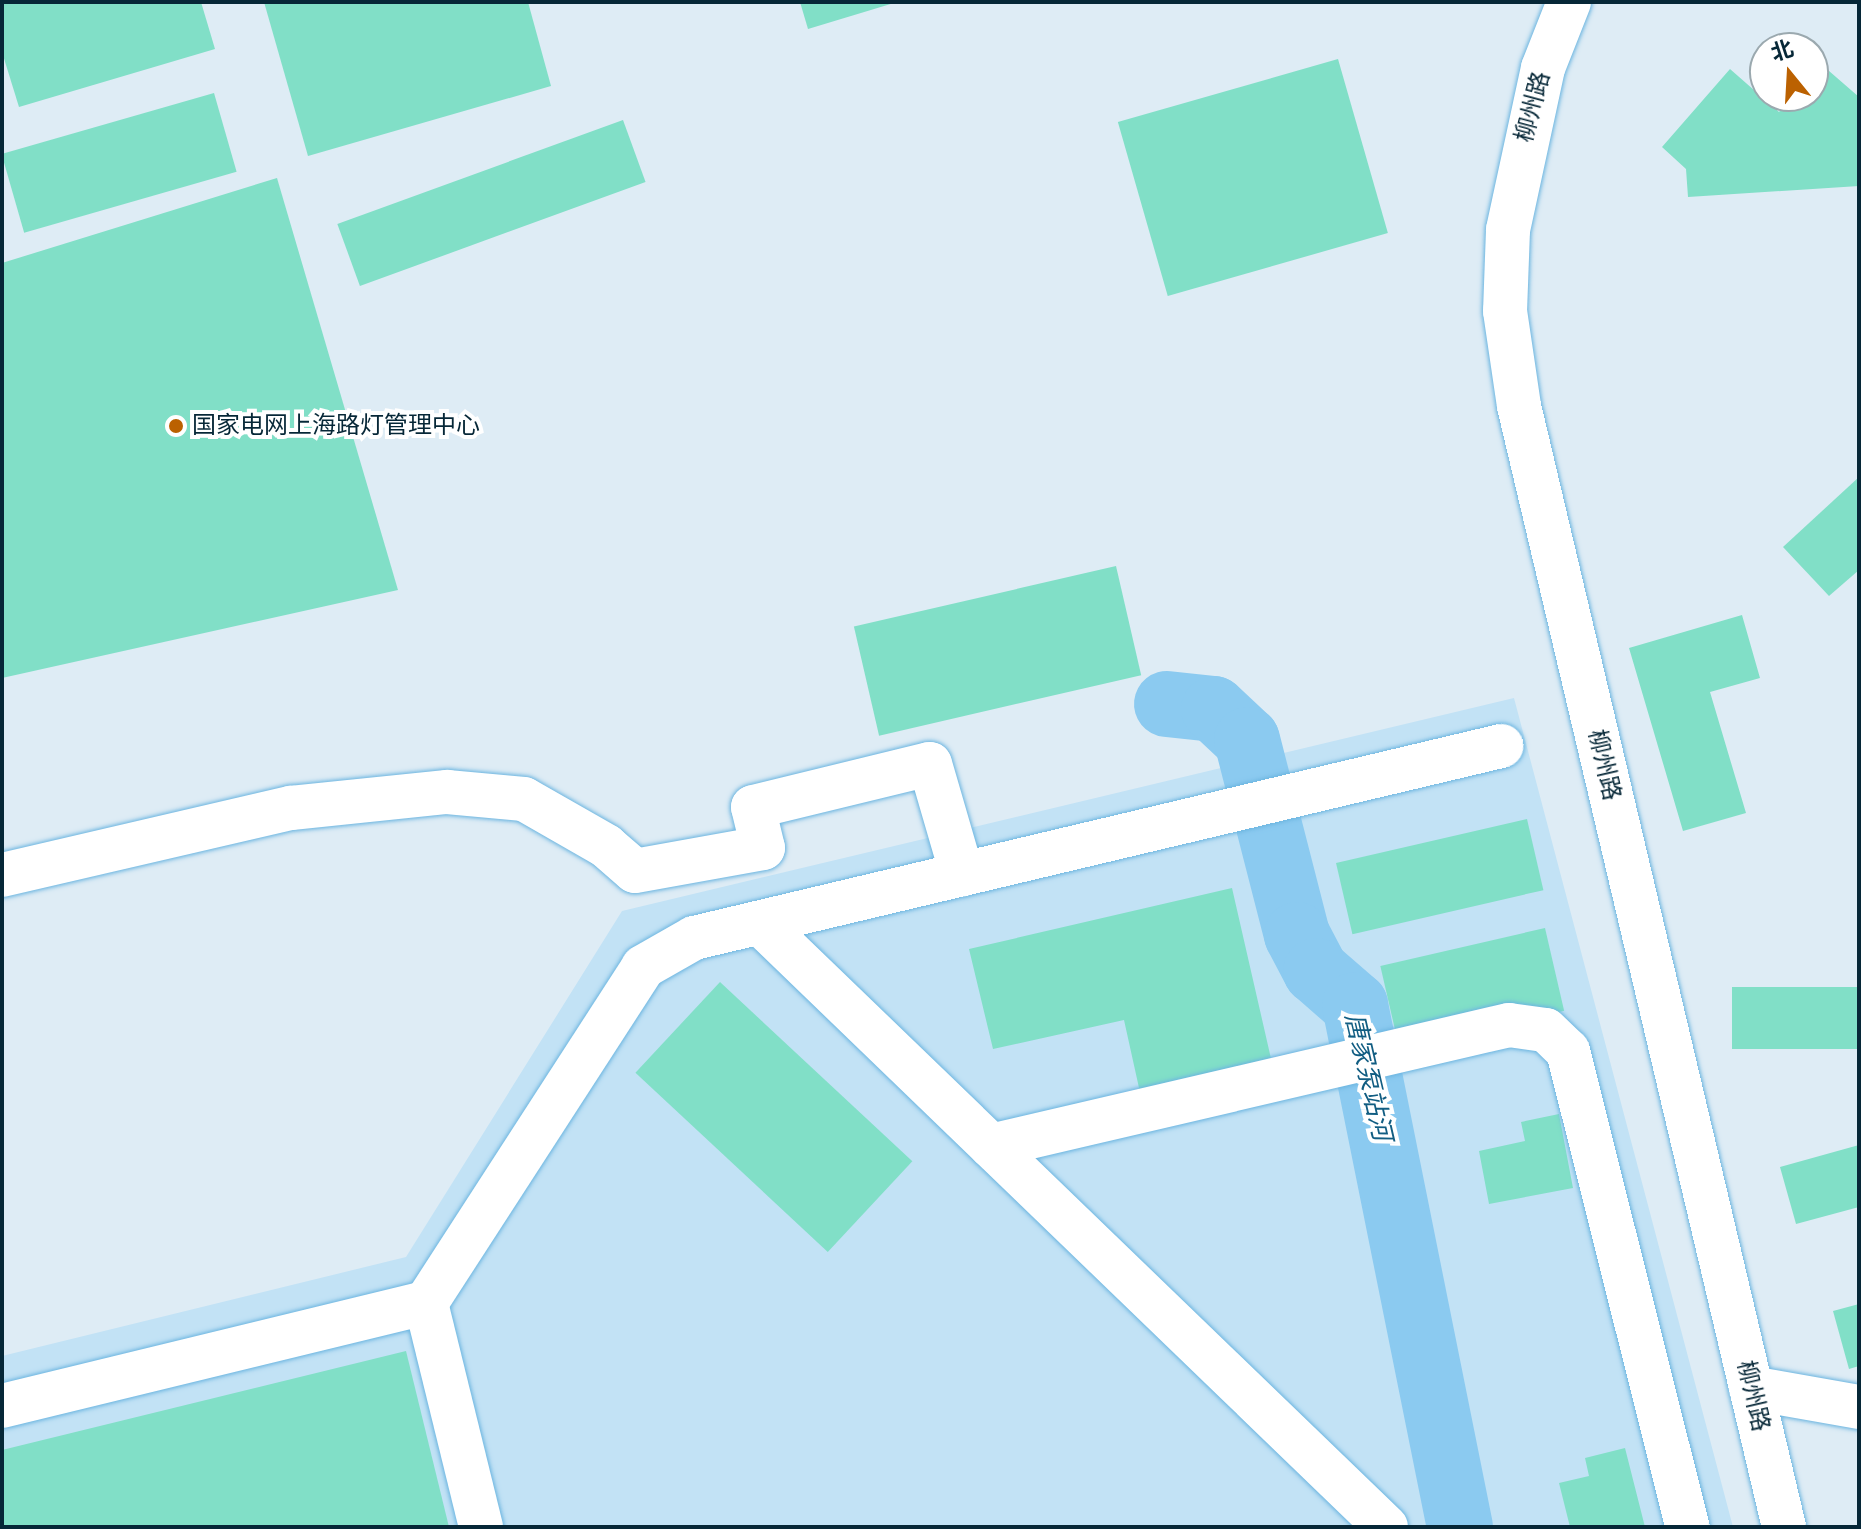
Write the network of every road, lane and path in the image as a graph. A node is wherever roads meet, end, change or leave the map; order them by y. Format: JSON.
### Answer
{"nodes":[{"id":1,"x":1569,"y":2,"type":"edge"},
{"id":2,"x":1501,"y":746,"type":"dead end"},
{"id":3,"x":962,"y":874,"type":"junction"},
{"id":4,"x":2,"y":875,"type":"edge"},
{"id":5,"x":760,"y":923,"type":"junction"},
{"id":6,"x":991,"y":1146,"type":"junction"},
{"id":7,"x":426,"y":1303,"type":"junction"},
{"id":8,"x":1751,"y":1388,"type":"junction"},
{"id":9,"x":2,"y":1406,"type":"edge"},
{"id":10,"x":1859,"y":1407,"type":"edge"},
{"id":11,"x":1675,"y":1522,"type":"edge"},
{"id":12,"x":481,"y":1527,"type":"edge"},
{"id":13,"x":1386,"y":1527,"type":"edge"},
{"id":14,"x":1784,"y":1527,"type":"edge"}],
"edges":[{"from":1,"to":8,"type":"street","name":"柳州路"},
{"from":2,"to":3,"type":"street"},
{"from":3,"to":4,"type":"street"},
{"from":3,"to":5,"type":"street"},
{"from":5,"to":6,"type":"street"},
{"from":5,"to":7,"type":"street"},
{"from":6,"to":11,"type":"street"},
{"from":6,"to":13,"type":"street"},
{"from":7,"to":9,"type":"street"},
{"from":7,"to":12,"type":"street"},
{"from":8,"to":10,"type":"street"},
{"from":8,"to":14,"type":"street","name":"柳州路"}]}
